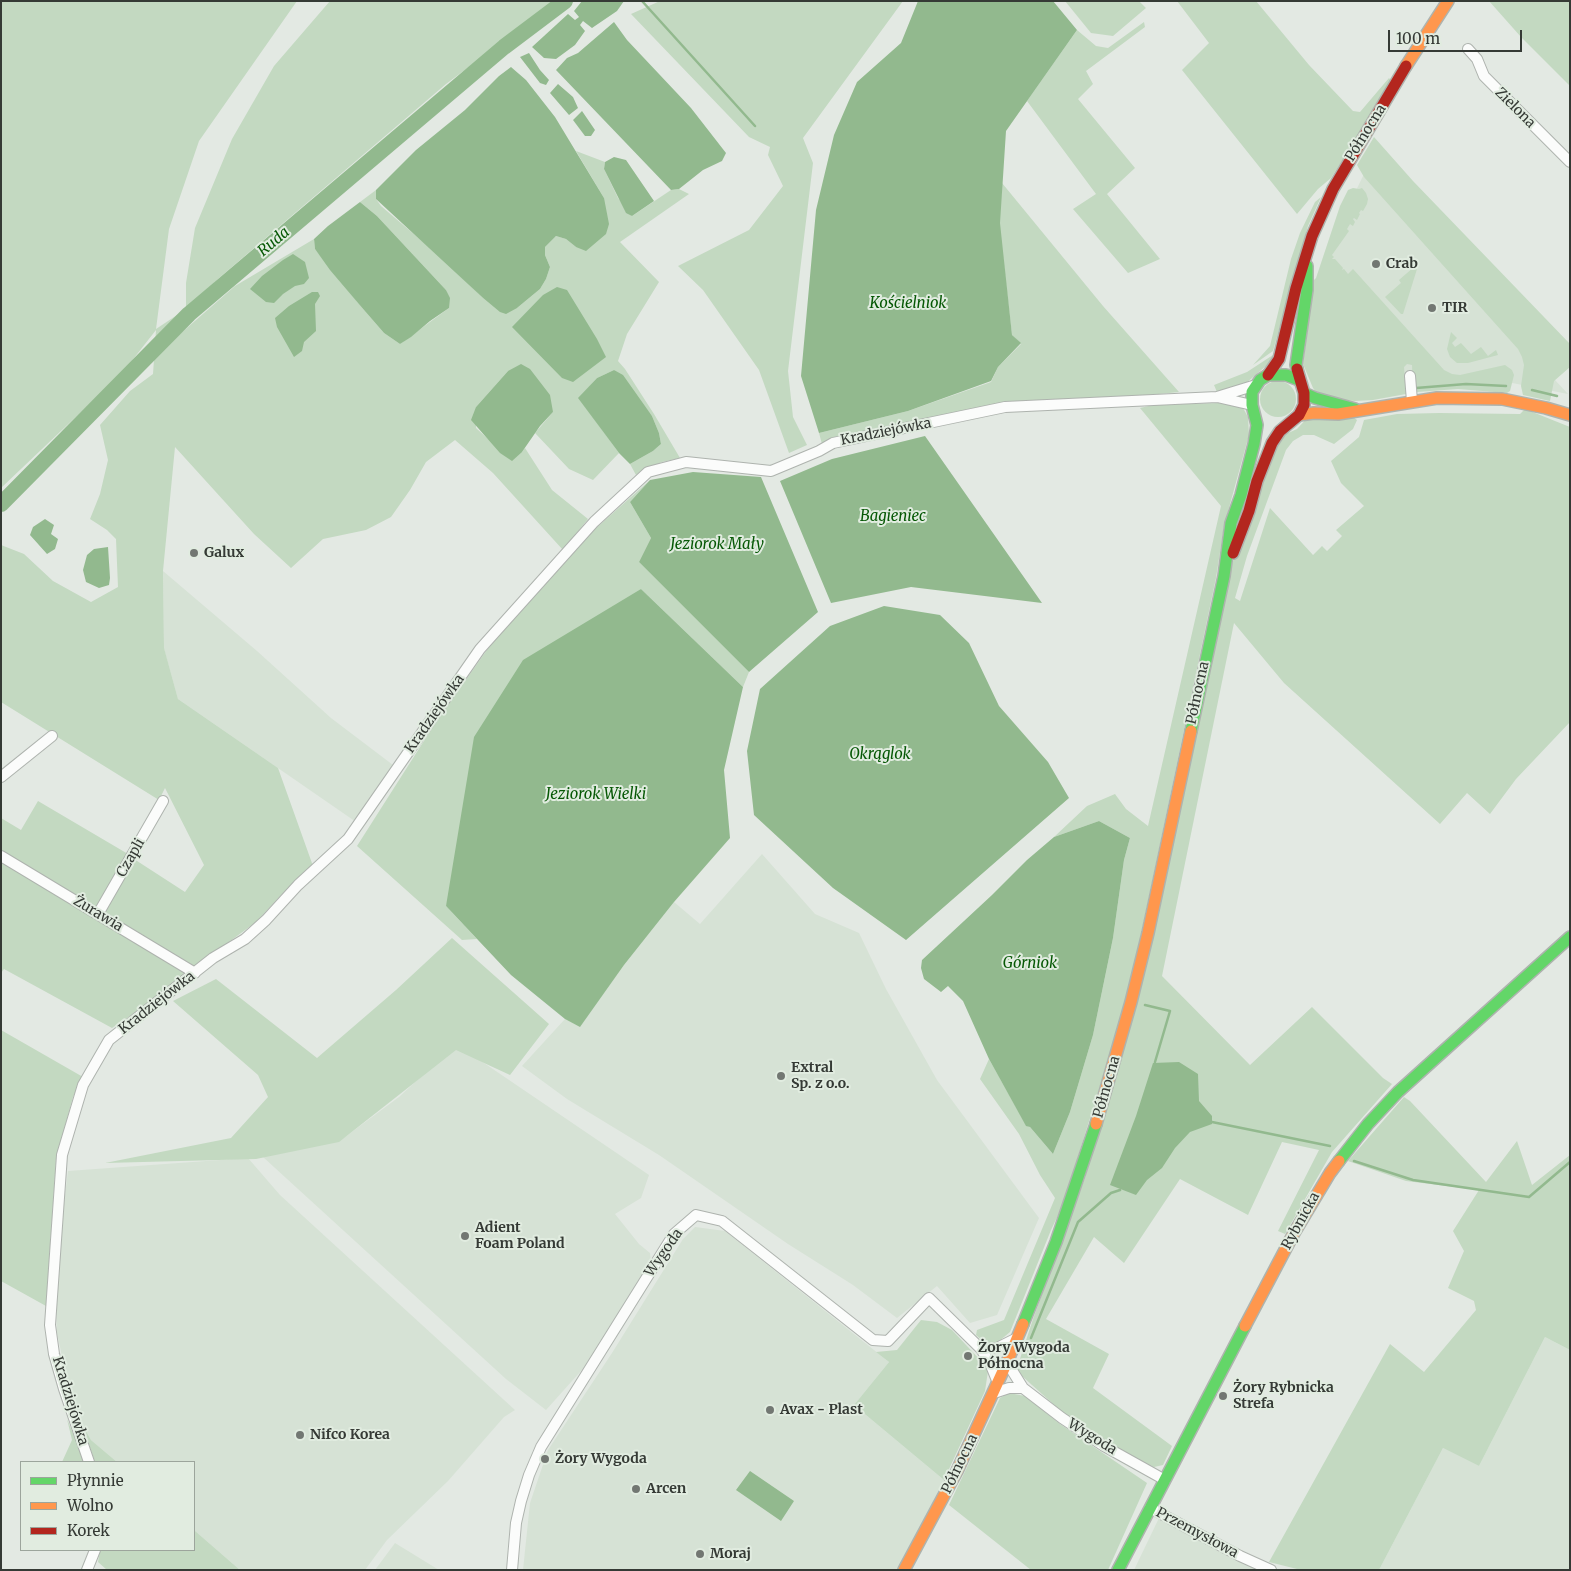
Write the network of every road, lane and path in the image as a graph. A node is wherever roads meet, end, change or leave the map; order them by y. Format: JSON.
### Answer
{"nodes":[{"id":1,"x":1442,"y":1,"type":"edge"},
{"id":2,"x":1448,"y":1,"type":"edge"},
{"id":3,"x":1436,"y":17,"type":"junction"},
{"id":4,"x":1468,"y":49,"type":"dead end"},
{"id":5,"x":1570,"y":162,"type":"edge"},
{"id":6,"x":1306,"y":255,"type":"junction"},
{"id":7,"x":1268,"y":375,"type":"junction"},
{"id":8,"x":1410,"y":376,"type":"dead end"},
{"id":9,"x":1299,"y":380,"type":"junction"},
{"id":10,"x":1256,"y":385,"type":"junction"},
{"id":11,"x":1304,"y":393,"type":"junction"},
{"id":12,"x":1217,"y":397,"type":"junction"},
{"id":13,"x":1412,"y":401,"type":"junction"},
{"id":14,"x":1358,"y":409,"type":"junction"},
{"id":15,"x":1253,"y":411,"type":"junction"},
{"id":16,"x":1570,"y":415,"type":"edge"},
{"id":17,"x":1299,"y":416,"type":"junction"},
{"id":18,"x":1290,"y":423,"type":"junction"},
{"id":19,"x":1224,"y":576,"type":"junction"},
{"id":20,"x":52,"y":736,"type":"dead end"},
{"id":21,"x":1,"y":778,"type":"edge"},
{"id":22,"x":163,"y":801,"type":"dead end"},
{"id":23,"x":1,"y":856,"type":"edge"},
{"id":24,"x":98,"y":914,"type":"junction"},
{"id":25,"x":1570,"y":937,"type":"edge"},
{"id":26,"x":195,"y":972,"type":"junction"},
{"id":27,"x":1018,"y":1338,"type":"junction"},
{"id":28,"x":980,"y":1349,"type":"junction"},
{"id":29,"x":1008,"y":1360,"type":"junction"},
{"id":30,"x":996,"y":1388,"type":"junction"},
{"id":31,"x":1023,"y":1388,"type":"junction"},
{"id":32,"x":89,"y":1461,"type":"edge"},
{"id":33,"x":1165,"y":1480,"type":"junction"},
{"id":34,"x":1150,"y":1508,"type":"junction"},
{"id":35,"x":95,"y":1551,"type":"edge"},
{"id":36,"x":87,"y":1570,"type":"edge"},
{"id":37,"x":512,"y":1570,"type":"edge"},
{"id":38,"x":904,"y":1570,"type":"edge"},
{"id":39,"x":1118,"y":1570,"type":"edge"},
{"id":40,"x":1270,"y":1570,"type":"edge"}],
"edges":[{"from":1,"to":3,"type":"main road","name":"Północna"},
{"from":2,"to":3,"type":"main road","name":"Północna"},
{"from":3,"to":6,"type":"main road","name":"Północna"},
{"from":4,"to":5,"type":"street","name":"Zielona"},
{"from":6,"to":7,"type":"main road","name":"Północna"},
{"from":6,"to":9,"type":"main road","name":"Północna"},
{"from":7,"to":9,"type":"main road"},
{"from":7,"to":10,"type":"main road"},
{"from":8,"to":13,"type":"street"},
{"from":9,"to":11,"type":"main road"},
{"from":10,"to":12,"type":"street","name":"Kradziejówka"},
{"from":10,"to":15,"type":"main road"},
{"from":11,"to":14,"type":"main road"},
{"from":11,"to":17,"type":"main road"},
{"from":12,"to":15,"type":"street","name":"Kradziejówka"},
{"from":12,"to":26,"type":"street","name":"Kradziejówka"},
{"from":13,"to":14,"type":"main road"},
{"from":13,"to":16,"type":"main road"},
{"from":14,"to":17,"type":"main road"},
{"from":15,"to":18,"type":"main road"},
{"from":15,"to":19,"type":"main road","name":"Północna"},
{"from":17,"to":18,"type":"main road"},
{"from":18,"to":19,"type":"main road","name":"Północna"},
{"from":19,"to":27,"type":"main road","name":"Północna"},
{"from":20,"to":21,"type":"street"},
{"from":22,"to":24,"type":"street","name":"Czapli"},
{"from":23,"to":24,"type":"street","name":"Żurawia"},
{"from":24,"to":26,"type":"street","name":"Żurawia"},
{"from":25,"to":33,"type":"main road","name":"Rybnicka"},
{"from":26,"to":32,"type":"street","name":"Kradziejówka"},
{"from":27,"to":28,"type":"street"},
{"from":27,"to":29,"type":"main road","name":"Północna"},
{"from":28,"to":30,"type":"street","name":"Wygoda"},
{"from":28,"to":37,"type":"street","name":"Wygoda"},
{"from":29,"to":30,"type":"main road","name":"Północna"},
{"from":29,"to":31,"type":"street"},
{"from":30,"to":31,"type":"street"},
{"from":30,"to":38,"type":"main road","name":"Północna"},
{"from":31,"to":33,"type":"street","name":"Wygoda"},
{"from":33,"to":34,"type":"main road","name":"Rybnicka"},
{"from":34,"to":39,"type":"main road","name":"Rybnicka"},
{"from":34,"to":40,"type":"street","name":"Przemysłowa"},
{"from":35,"to":36,"type":"street"}]}
